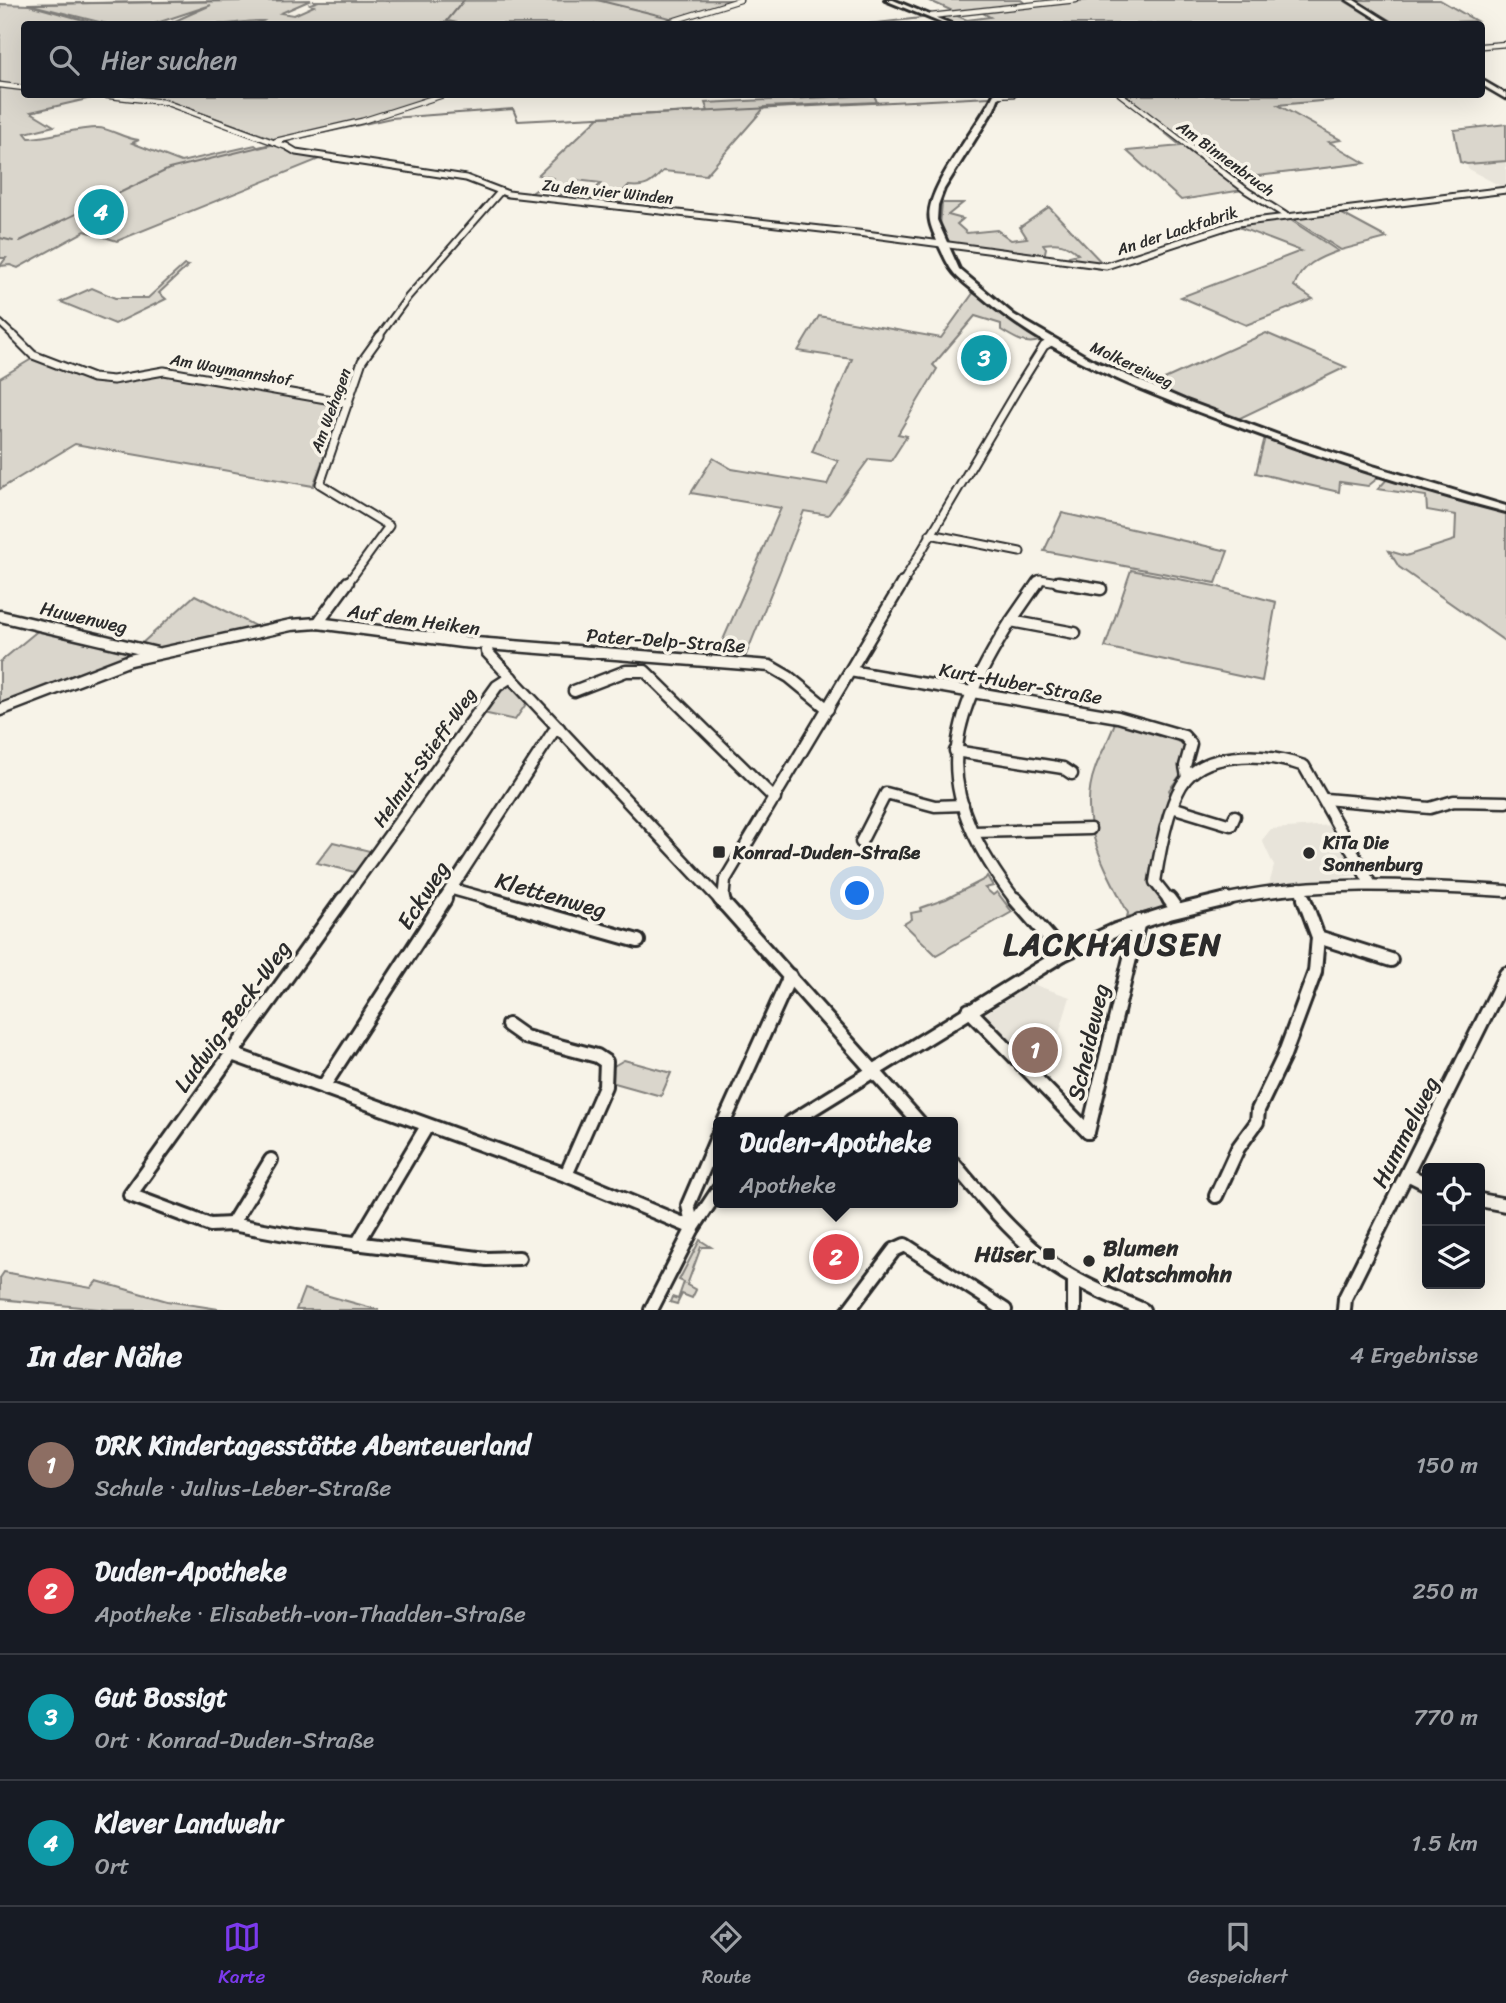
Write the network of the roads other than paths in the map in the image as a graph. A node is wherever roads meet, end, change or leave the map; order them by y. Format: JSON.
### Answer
{"nodes":[{"id":1,"x":740,"y":0,"type":"edge"},
{"id":2,"x":888,"y":0,"type":"edge"},
{"id":3,"x":1076,"y":0,"type":"edge"},
{"id":4,"x":1350,"y":0,"type":"edge"},
{"id":5,"x":931,"y":16,"type":"junction"},
{"id":6,"x":673,"y":21,"type":"edge"},
{"id":7,"x":942,"y":21,"type":"edge"},
{"id":8,"x":1384,"y":21,"type":"edge"},
{"id":9,"x":1506,"y":44,"type":"edge"},
{"id":10,"x":1485,"y":46,"type":"edge"},
{"id":11,"x":1485,"y":84,"type":"edge"},
{"id":12,"x":0,"y":85,"type":"edge"},
{"id":13,"x":21,"y":88,"type":"edge"},
{"id":14,"x":1506,"y":97,"type":"edge"},
{"id":15,"x":128,"y":98,"type":"edge"},
{"id":16,"x":434,"y":98,"type":"edge"},
{"id":17,"x":995,"y":98,"type":"edge"},
{"id":18,"x":1125,"y":98,"type":"edge"},
{"id":19,"x":278,"y":142,"type":"junction"},
{"id":20,"x":1506,"y":190,"type":"edge"},
{"id":21,"x":500,"y":192,"type":"junction"},
{"id":22,"x":1285,"y":215,"type":"junction"},
{"id":23,"x":939,"y":246,"type":"junction"},
{"id":24,"x":0,"y":323,"type":"edge"},
{"id":25,"x":1051,"y":342,"type":"junction"},
{"id":26,"x":349,"y":403,"type":"junction"},
{"id":27,"x":1506,"y":509,"type":"edge"},
{"id":28,"x":930,"y":534,"type":"junction"},
{"id":29,"x":1020,"y":552,"type":"dead end"},
{"id":30,"x":1101,"y":589,"type":"dead end"},
{"id":31,"x":0,"y":615,"type":"edge"},
{"id":32,"x":1011,"y":621,"type":"junction"},
{"id":33,"x":318,"y":623,"type":"junction"},
{"id":34,"x":1076,"y":633,"type":"dead end"},
{"id":35,"x":487,"y":644,"type":"junction"},
{"id":36,"x":159,"y":653,"type":"junction"},
{"id":37,"x":850,"y":671,"type":"junction"},
{"id":38,"x":511,"y":677,"type":"junction"},
{"id":39,"x":575,"y":691,"type":"dead end"},
{"id":40,"x":972,"y":693,"type":"junction"},
{"id":41,"x":828,"y":709,"type":"junction"},
{"id":42,"x":0,"y":710,"type":"edge"},
{"id":43,"x":559,"y":728,"type":"junction"},
{"id":44,"x":956,"y":751,"type":"junction"},
{"id":45,"x":1072,"y":774,"type":"dead end"},
{"id":46,"x":1187,"y":777,"type":"junction"},
{"id":47,"x":775,"y":799,"type":"junction"},
{"id":48,"x":1325,"y":799,"type":"junction"},
{"id":49,"x":1506,"y":803,"type":"edge"},
{"id":50,"x":963,"y":805,"type":"junction"},
{"id":51,"x":1175,"y":808,"type":"junction"},
{"id":52,"x":1235,"y":816,"type":"dead end"},
{"id":53,"x":1090,"y":829,"type":"dead end"},
{"id":54,"x":973,"y":832,"type":"junction"},
{"id":55,"x":861,"y":842,"type":"dead end"},
{"id":56,"x":371,"y":863,"type":"joint"},
{"id":57,"x":1370,"y":883,"type":"junction"},
{"id":58,"x":1300,"y":888,"type":"junction"},
{"id":59,"x":452,"y":889,"type":"junction"},
{"id":60,"x":1506,"y":891,"type":"edge"},
{"id":61,"x":723,"y":904,"type":"junction"},
{"id":62,"x":1177,"y":910,"type":"junction"},
{"id":63,"x":1139,"y":920,"type":"junction"},
{"id":64,"x":1318,"y":937,"type":"junction"},
{"id":65,"x":638,"y":942,"type":"dead end"},
{"id":66,"x":1063,"y":954,"type":"junction"},
{"id":67,"x":1391,"y":960,"type":"dead end"},
{"id":68,"x":1506,"y":974,"type":"edge"},
{"id":69,"x":790,"y":976,"type":"junction"},
{"id":70,"x":969,"y":1010,"type":"junction"},
{"id":71,"x":508,"y":1025,"type":"dead end"},
{"id":72,"x":232,"y":1054,"type":"junction"},
{"id":73,"x":874,"y":1070,"type":"junction"},
{"id":74,"x":323,"y":1087,"type":"junction"},
{"id":75,"x":726,"y":1117,"type":"edge"},
{"id":76,"x":799,"y":1117,"type":"edge"},
{"id":77,"x":915,"y":1117,"type":"edge"},
{"id":78,"x":426,"y":1126,"type":"junction"},
{"id":79,"x":713,"y":1147,"type":"edge"},
{"id":80,"x":271,"y":1160,"type":"dead end"},
{"id":81,"x":958,"y":1169,"type":"edge"},
{"id":82,"x":1408,"y":1174,"type":"junction"},
{"id":83,"x":566,"y":1175,"type":"junction"},
{"id":84,"x":1422,"y":1181,"type":"edge"},
{"id":85,"x":1216,"y":1196,"type":"dead end"},
{"id":86,"x":713,"y":1198,"type":"edge"},
{"id":87,"x":1485,"y":1201,"type":"edge"},
{"id":88,"x":1506,"y":1205,"type":"edge"},
{"id":89,"x":232,"y":1224,"type":"junction"},
{"id":90,"x":693,"y":1228,"type":"junction"},
{"id":91,"x":357,"y":1244,"type":"junction"},
{"id":92,"x":519,"y":1258,"type":"dead end"},
{"id":93,"x":1074,"y":1279,"type":"junction"},
{"id":94,"x":998,"y":1308,"type":"edge"},
{"id":95,"x":651,"y":1310,"type":"edge"},
{"id":96,"x":849,"y":1310,"type":"edge"},
{"id":97,"x":1074,"y":1310,"type":"edge"},
{"id":98,"x":1143,"y":1310,"type":"edge"},
{"id":99,"x":1344,"y":1310,"type":"edge"}],
"edges":[{"from":1,"to":6,"type":"street"},
{"from":2,"to":5,"type":"main road"},
{"from":3,"to":5,"type":"street"},
{"from":4,"to":8,"type":"main road"},
{"from":5,"to":7,"type":"main road"},
{"from":9,"to":10,"type":"street"},
{"from":11,"to":14,"type":"main road"},
{"from":12,"to":13,"type":"street"},
{"from":15,"to":19,"type":"street","name":"Zu den vier Winden"},
{"from":16,"to":19,"type":"street"},
{"from":17,"to":23,"type":"main road","name":"Molkereiweg"},
{"from":18,"to":22,"type":"street","name":"Am Binnenbruch"},
{"from":19,"to":21,"type":"street","name":"Zu den vier Winden"},
{"from":20,"to":22,"type":"street","name":"An der Lackfabrik"},
{"from":21,"to":23,"type":"street","name":"Zu den vier Winden"},
{"from":21,"to":26,"type":"street","name":"Am Wehagen"},
{"from":22,"to":23,"type":"street","name":"An der Lackfabrik"},
{"from":23,"to":25,"type":"main road","name":"Molkereiweg"},
{"from":24,"to":26,"type":"street","name":"Am Waymannshof"},
{"from":25,"to":27,"type":"main road","name":"Molkereiweg"},
{"from":25,"to":28,"type":"street"},
{"from":26,"to":33,"type":"street","name":"Am Wehagen"},
{"from":28,"to":29,"type":"street"},
{"from":28,"to":37,"type":"street"},
{"from":30,"to":32,"type":"street"},
{"from":31,"to":36,"type":"street","name":"Huwenweg"},
{"from":32,"to":34,"type":"street"},
{"from":32,"to":40,"type":"street"},
{"from":33,"to":35,"type":"street","name":"Auf dem Heiken"},
{"from":33,"to":36,"type":"street","name":"Auf dem Heiken"},
{"from":35,"to":38,"type":"street","name":"Auf dem Heiken"},
{"from":35,"to":41,"type":"street","name":"Pater-Delp-Straße"},
{"from":36,"to":42,"type":"street","name":"Auf dem Heiken"},
{"from":37,"to":40,"type":"street","name":"Kurt-Huber-Straße"},
{"from":37,"to":41,"type":"street"},
{"from":38,"to":43,"type":"street","name":"Auf dem Heiken"},
{"from":38,"to":56,"type":"street","name":"Helmut-Stieff-Weg"},
{"from":39,"to":47,"type":"street"},
{"from":40,"to":44,"type":"street"},
{"from":40,"to":46,"type":"street","name":"Kurt-Huber-Straße"},
{"from":41,"to":47,"type":"street"},
{"from":43,"to":59,"type":"street","name":"Eckweg"},
{"from":43,"to":61,"type":"street","name":"Auf dem Heiken"},
{"from":44,"to":45,"type":"street"},
{"from":44,"to":50,"type":"street"},
{"from":46,"to":48,"type":"street"},
{"from":46,"to":51,"type":"street"},
{"from":47,"to":61,"type":"street"},
{"from":48,"to":49,"type":"street"},
{"from":48,"to":57,"type":"street"},
{"from":50,"to":54,"type":"street"},
{"from":50,"to":55,"type":"street"},
{"from":51,"to":52,"type":"street"},
{"from":51,"to":62,"type":"street"},
{"from":53,"to":54,"type":"street"},
{"from":54,"to":66,"type":"street"},
{"from":56,"to":72,"type":"street","name":"Ludwig-Beck-Weg"},
{"from":57,"to":58,"type":"street"},
{"from":57,"to":60,"type":"street"},
{"from":58,"to":62,"type":"street"},
{"from":58,"to":64,"type":"street"},
{"from":59,"to":65,"type":"street","name":"Klettenweg"},
{"from":59,"to":74,"type":"street","name":"Eckweg"},
{"from":61,"to":69,"type":"street"},
{"from":62,"to":63,"type":"street"},
{"from":63,"to":66,"type":"street"},
{"from":63,"to":70,"type":"street","name":"Scheideweg"},
{"from":64,"to":67,"type":"street"},
{"from":64,"to":85,"type":"street"},
{"from":66,"to":70,"type":"street"},
{"from":68,"to":82,"type":"street","name":"Hummelweg"},
{"from":69,"to":73,"type":"street"},
{"from":69,"to":75,"type":"street"},
{"from":70,"to":73,"type":"street"},
{"from":71,"to":83,"type":"street"},
{"from":72,"to":74,"type":"street"},
{"from":72,"to":89,"type":"street","name":"Ludwig-Beck-Weg"},
{"from":73,"to":76,"type":"street"},
{"from":73,"to":77,"type":"street"},
{"from":74,"to":78,"type":"street"},
{"from":78,"to":83,"type":"street"},
{"from":78,"to":91,"type":"street"},
{"from":79,"to":90,"type":"street"},
{"from":80,"to":89,"type":"street"},
{"from":81,"to":93,"type":"street"},
{"from":82,"to":84,"type":"street"},
{"from":82,"to":99,"type":"street","name":"Hummelweg"},
{"from":83,"to":90,"type":"street"},
{"from":86,"to":90,"type":"street"},
{"from":87,"to":88,"type":"street"},
{"from":89,"to":91,"type":"street"},
{"from":90,"to":95,"type":"street"},
{"from":91,"to":92,"type":"street"},
{"from":93,"to":97,"type":"street"},
{"from":93,"to":98,"type":"street"},
{"from":94,"to":96,"type":"street"}]}
